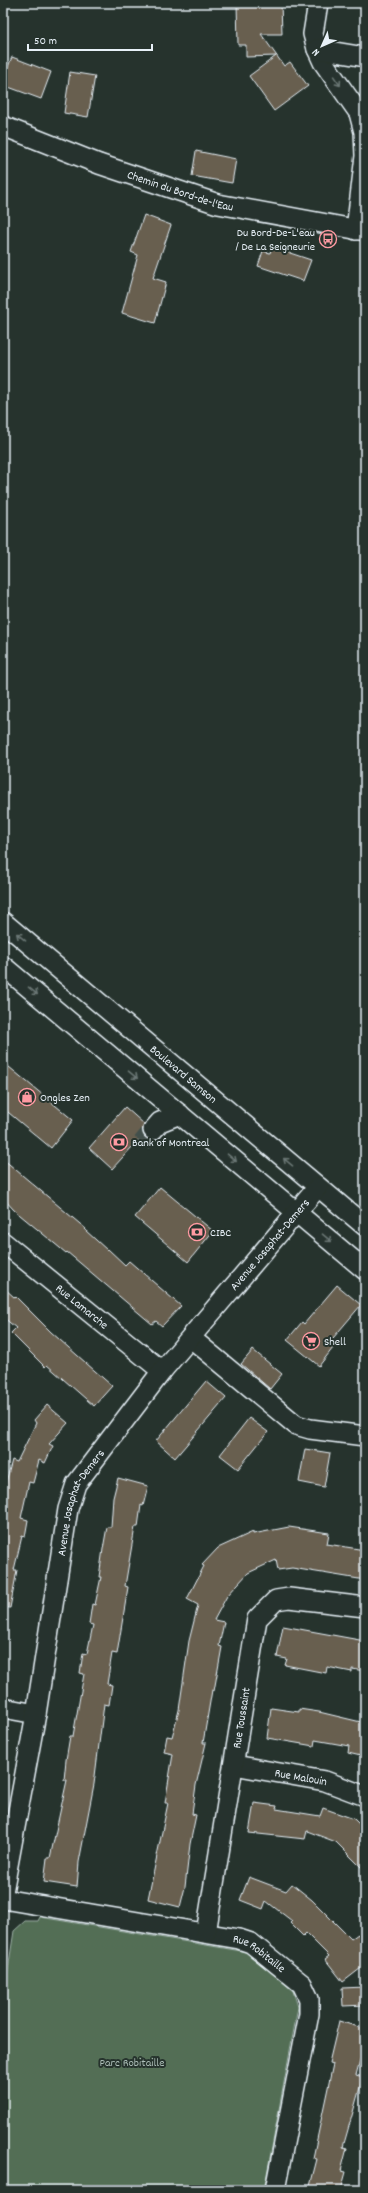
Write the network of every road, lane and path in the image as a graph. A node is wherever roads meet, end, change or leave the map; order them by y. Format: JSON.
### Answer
{"nodes":[{"id":1,"x":318,"y":3,"type":"edge"},
{"id":2,"x":317,"y":49,"type":"junction"},
{"id":3,"x":365,"y":57,"type":"edge"},
{"id":4,"x":362,"y":105,"type":"edge"},
{"id":5,"x":3,"y":126,"type":"edge"},
{"id":6,"x":360,"y":231,"type":"edge"},
{"id":7,"x":3,"y":922,"type":"edge"},
{"id":8,"x":3,"y":966,"type":"edge"},
{"id":9,"x":180,"y":1114,"type":"junction"},
{"id":10,"x":153,"y":1130,"type":"tunnel mouth"},
{"id":11,"x":318,"y":1187,"type":"junction"},
{"id":12,"x":297,"y":1213,"type":"junction"},
{"id":13,"x":365,"y":1226,"type":"edge"},
{"id":14,"x":3,"y":1242,"type":"edge"},
{"id":15,"x":365,"y":1270,"type":"edge"},
{"id":16,"x":191,"y":1338,"type":"junction"},
{"id":17,"x":162,"y":1371,"type":"junction"},
{"id":18,"x":365,"y":1436,"type":"edge"},
{"id":19,"x":365,"y":1607,"type":"edge"},
{"id":20,"x":3,"y":1708,"type":"edge"},
{"id":21,"x":36,"y":1714,"type":"junction"},
{"id":22,"x":234,"y":1765,"type":"junction"},
{"id":23,"x":365,"y":1796,"type":"edge"},
{"id":24,"x":3,"y":1892,"type":"edge"},
{"id":25,"x":3,"y":1899,"type":"edge"},
{"id":26,"x":206,"y":1933,"type":"junction"},
{"id":27,"x":275,"y":2190,"type":"edge"}],
"edges":[{"from":1,"to":2,"type":"street"},
{"from":2,"to":3,"type":"street"},
{"from":2,"to":4,"type":"street","one_way":true},
{"from":4,"to":6,"type":"street"},
{"from":5,"to":6,"type":"street","name":"Chemin du Bord-de-l'Eau"},
{"from":11,"to":7,"type":"street","name":"Boulevard Samson","one_way":true},
{"from":8,"to":9,"type":"street","one_way":true},
{"from":9,"to":10,"type":"street"},
{"from":9,"to":12,"type":"street","one_way":true},
{"from":11,"to":12,"type":"street","name":"Avenue Josaphat-Demers"},
{"from":11,"to":13,"type":"street","name":"Boulevard Samson"},
{"from":12,"to":15,"type":"street","one_way":true},
{"from":12,"to":16,"type":"street","name":"Avenue Josaphat-Demers"},
{"from":14,"to":17,"type":"street","name":"Rue Lamarche"},
{"from":16,"to":17,"type":"street","name":"Avenue Josaphat-Demers"},
{"from":16,"to":18,"type":"street"},
{"from":17,"to":21,"type":"street","name":"Avenue Josaphat-Demers"},
{"from":19,"to":22,"type":"street","name":"Rue Toussaint"},
{"from":20,"to":21,"type":"street"},
{"from":21,"to":24,"type":"street","name":"Avenue Josaphat-Demers"},
{"from":22,"to":23,"type":"street","name":"Rue Malouin"},
{"from":22,"to":26,"type":"street","name":"Rue Toussaint"},
{"from":25,"to":26,"type":"street","name":"Rue Robitaille"},
{"from":26,"to":27,"type":"street","name":"Rue Robitaille"}]}
